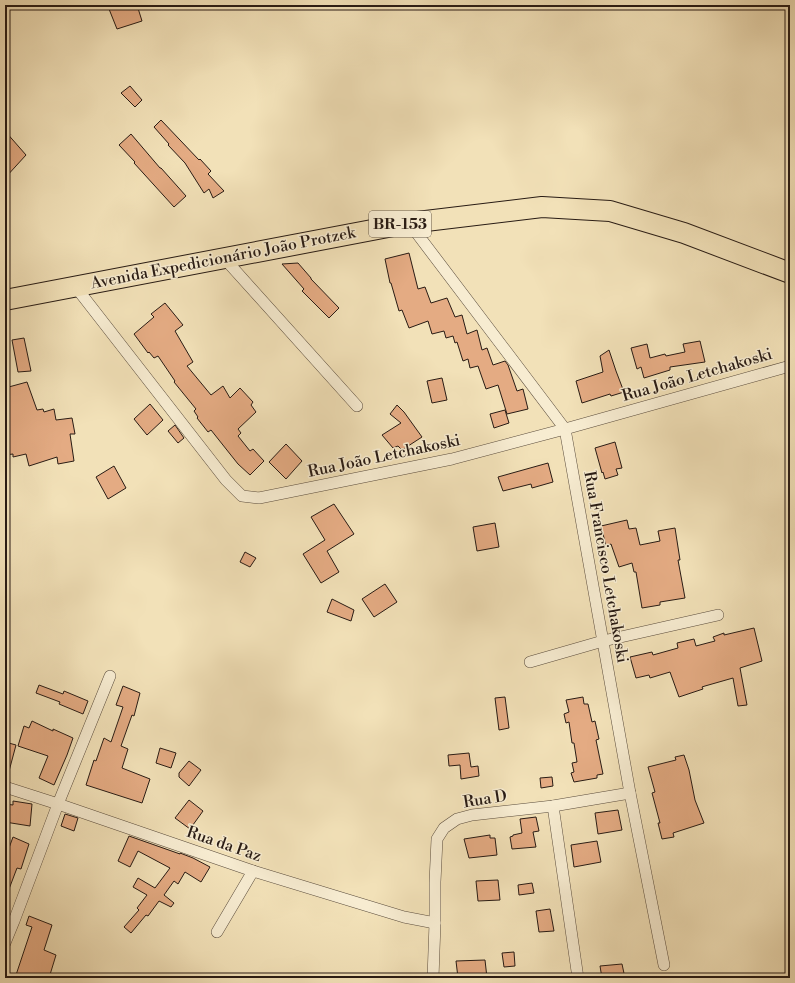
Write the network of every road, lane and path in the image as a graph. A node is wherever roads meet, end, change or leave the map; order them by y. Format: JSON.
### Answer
{"nodes":[{"id":1,"x":409,"y":223,"type":"junction"},
{"id":2,"x":224,"y":258,"type":"junction"},
{"id":3,"x":790,"y":274,"type":"edge"},
{"id":4,"x":75,"y":286,"type":"junction"},
{"id":5,"x":5,"y":300,"type":"edge"},
{"id":6,"x":790,"y":366,"type":"edge"},
{"id":7,"x":357,"y":406,"type":"dead end"},
{"id":8,"x":565,"y":429,"type":"junction"},
{"id":9,"x":718,"y":615,"type":"dead end"},
{"id":10,"x":603,"y":641,"type":"junction"},
{"id":11,"x":530,"y":662,"type":"dead end"},
{"id":12,"x":110,"y":676,"type":"dead end"},
{"id":13,"x":5,"y":787,"type":"edge"},
{"id":14,"x":630,"y":793,"type":"junction"},
{"id":15,"x":58,"y":804,"type":"junction"},
{"id":16,"x":553,"y":806,"type":"junction"},
{"id":17,"x":253,"y":871,"type":"junction"},
{"id":18,"x":435,"y":923,"type":"junction"},
{"id":19,"x":217,"y":932,"type":"dead end"},
{"id":20,"x":5,"y":943,"type":"edge"},
{"id":21,"x":664,"y":965,"type":"dead end"},
{"id":22,"x":433,"y":978,"type":"edge"},
{"id":23,"x":578,"y":978,"type":"edge"}],
"edges":[{"from":1,"to":2,"type":"highway","name":"Avenida Expedicionário João Protzek","number":"BR-153"},
{"from":1,"to":3,"type":"highway","name":"Avenida Expedicionário João Protzek","number":"BR-153"},
{"from":1,"to":8,"type":"street","name":"Rua Francisco Letchakoski"},
{"from":2,"to":4,"type":"highway","name":"Avenida Expedicionário João Protzek","number":"BR-153"},
{"from":2,"to":7,"type":"street"},
{"from":4,"to":5,"type":"highway","name":"Avenida Expedicionário João Protzek","number":"BR-153"},
{"from":4,"to":8,"type":"street","name":"Rua João Letchakoski"},
{"from":6,"to":8,"type":"street","name":"Rua João Letchakoski"},
{"from":8,"to":10,"type":"street","name":"Rua Francisco Letchakoski"},
{"from":9,"to":10,"type":"street"},
{"from":10,"to":11,"type":"street"},
{"from":10,"to":14,"type":"street","name":"Rua Francisco Letchakoski"},
{"from":12,"to":15,"type":"street"},
{"from":13,"to":15,"type":"street","name":"Rua da Paz"},
{"from":14,"to":16,"type":"street","name":"Rua D"},
{"from":14,"to":21,"type":"street","name":"Rua Francisco Letchakoski"},
{"from":15,"to":17,"type":"street","name":"Rua da Paz"},
{"from":15,"to":20,"type":"street"},
{"from":16,"to":18,"type":"street","name":"Rua D"},
{"from":16,"to":23,"type":"street"},
{"from":17,"to":18,"type":"street","name":"Rua da Paz"},
{"from":17,"to":19,"type":"street"},
{"from":18,"to":22,"type":"street","name":"Rua D"}]}
